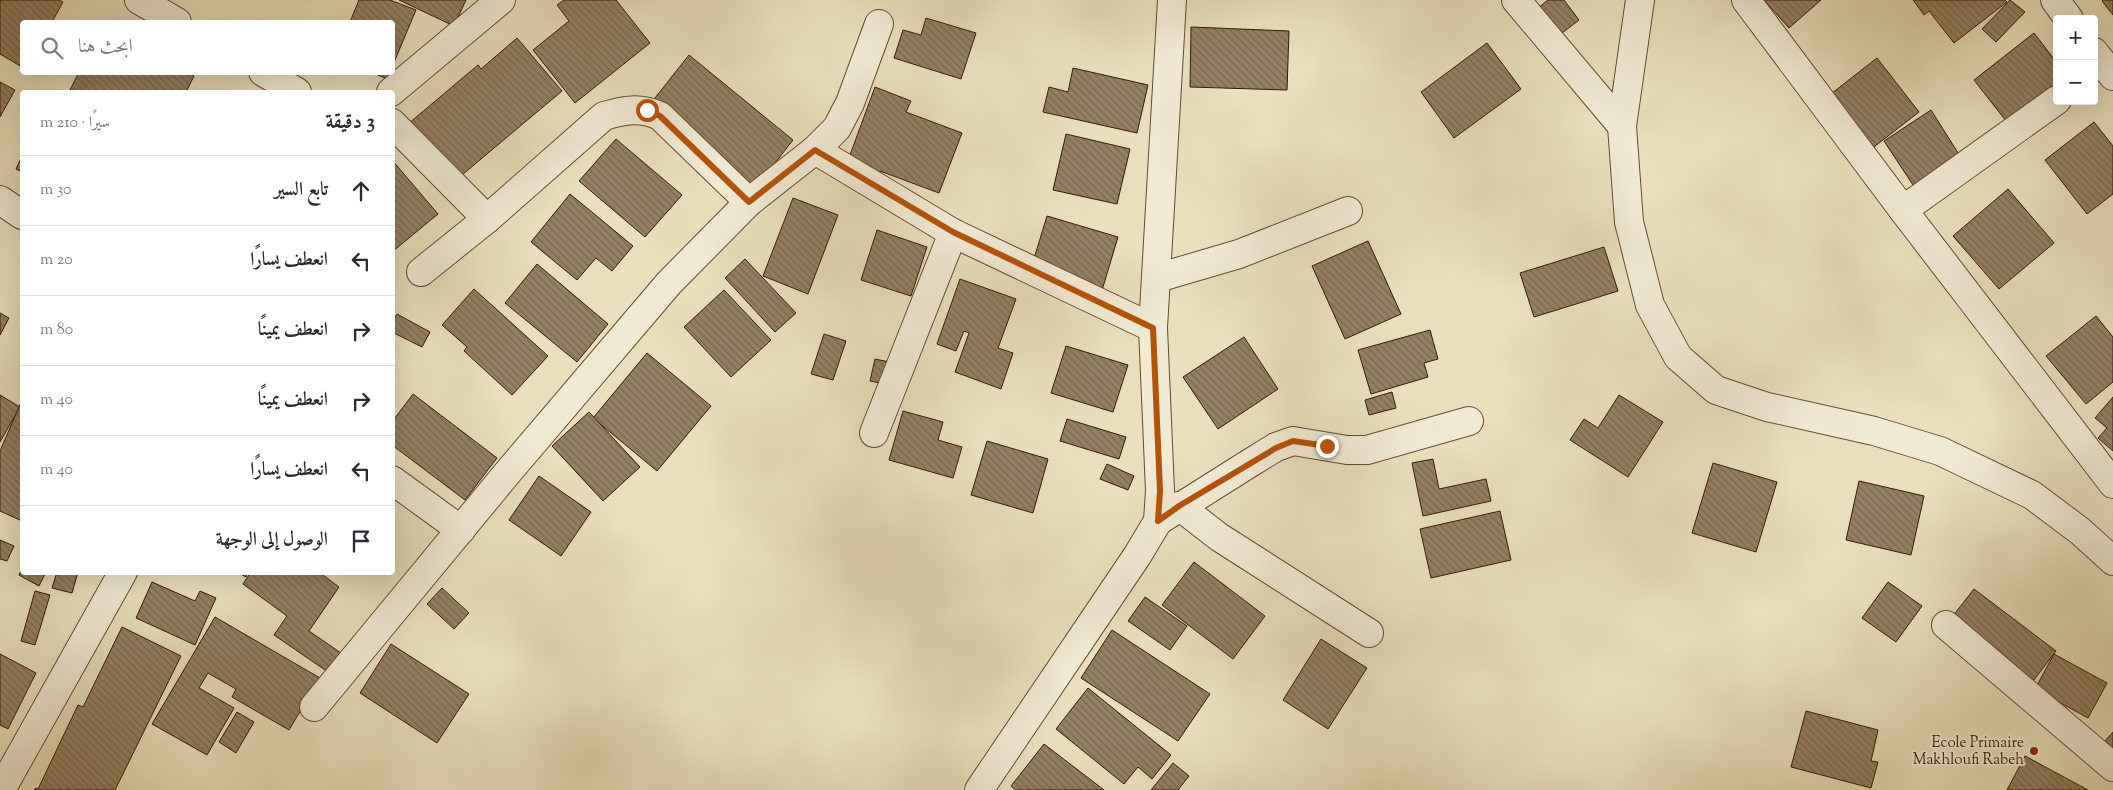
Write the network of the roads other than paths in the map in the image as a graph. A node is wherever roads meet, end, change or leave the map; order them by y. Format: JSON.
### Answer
{"nodes":[{"id":1,"x":139,"y":0,"type":"edge"},
{"id":2,"x":501,"y":0,"type":"edge"},
{"id":3,"x":1172,"y":0,"type":"edge"},
{"id":4,"x":1516,"y":0,"type":"edge"},
{"id":5,"x":1640,"y":0,"type":"edge"},
{"id":6,"x":1746,"y":0,"type":"edge"},
{"id":7,"x":2055,"y":0,"type":"edge"},
{"id":8,"x":2066,"y":15,"type":"edge"},
{"id":9,"x":174,"y":20,"type":"edge"},
{"id":10,"x":879,"y":24,"type":"dead end"},
{"id":11,"x":268,"y":75,"type":"edge"},
{"id":12,"x":294,"y":90,"type":"edge"},
{"id":13,"x":393,"y":90,"type":"edge"},
{"id":14,"x":2053,"y":103,"type":"edge"},
{"id":15,"x":395,"y":126,"type":"edge"},
{"id":16,"x":1622,"y":126,"type":"junction"},
{"id":17,"x":815,"y":150,"type":"junction"},
{"id":18,"x":0,"y":200,"type":"edge"},
{"id":19,"x":749,"y":202,"type":"junction"},
{"id":20,"x":1903,"y":210,"type":"junction"},
{"id":21,"x":1348,"y":211,"type":"dead end"},
{"id":22,"x":20,"y":214,"type":"edge"},
{"id":23,"x":487,"y":219,"type":"junction"},
{"id":24,"x":953,"y":232,"type":"junction"},
{"id":25,"x":422,"y":272,"type":"dead end"},
{"id":26,"x":1157,"y":278,"type":"junction"},
{"id":27,"x":1153,"y":328,"type":"junction"},
{"id":28,"x":1469,"y":421,"type":"dead end"},
{"id":29,"x":874,"y":434,"type":"dead end"},
{"id":30,"x":395,"y":482,"type":"edge"},
{"id":31,"x":2113,"y":484,"type":"edge"},
{"id":32,"x":1168,"y":513,"type":"junction"},
{"id":33,"x":461,"y":530,"type":"junction"},
{"id":34,"x":2113,"y":561,"type":"edge"},
{"id":35,"x":121,"y":575,"type":"edge"},
{"id":36,"x":1946,"y":625,"type":"dead end"},
{"id":37,"x":1369,"y":633,"type":"dead end"},
{"id":38,"x":314,"y":708,"type":"dead end"},
{"id":39,"x":2113,"y":767,"type":"edge"},
{"id":40,"x":4,"y":775,"type":"edge"},
{"id":41,"x":979,"y":790,"type":"edge"}],
"edges":[{"from":1,"to":9,"type":"street"},
{"from":2,"to":13,"type":"street"},
{"from":3,"to":26,"type":"street"},
{"from":4,"to":16,"type":"street"},
{"from":5,"to":16,"type":"street"},
{"from":6,"to":20,"type":"street"},
{"from":7,"to":8,"type":"street"},
{"from":10,"to":17,"type":"street"},
{"from":11,"to":12,"type":"street"},
{"from":14,"to":20,"type":"street"},
{"from":15,"to":23,"type":"street"},
{"from":16,"to":34,"type":"street"},
{"from":17,"to":19,"type":"street"},
{"from":17,"to":24,"type":"street"},
{"from":18,"to":22,"type":"street"},
{"from":19,"to":23,"type":"street"},
{"from":19,"to":33,"type":"street"},
{"from":20,"to":31,"type":"street"},
{"from":21,"to":26,"type":"street"},
{"from":23,"to":25,"type":"street"},
{"from":24,"to":27,"type":"street"},
{"from":24,"to":29,"type":"street"},
{"from":26,"to":27,"type":"street"},
{"from":27,"to":32,"type":"street"},
{"from":28,"to":32,"type":"street"},
{"from":30,"to":33,"type":"street"},
{"from":32,"to":37,"type":"street"},
{"from":32,"to":41,"type":"street"},
{"from":33,"to":38,"type":"street"},
{"from":35,"to":40,"type":"street"},
{"from":36,"to":39,"type":"street"}]}
